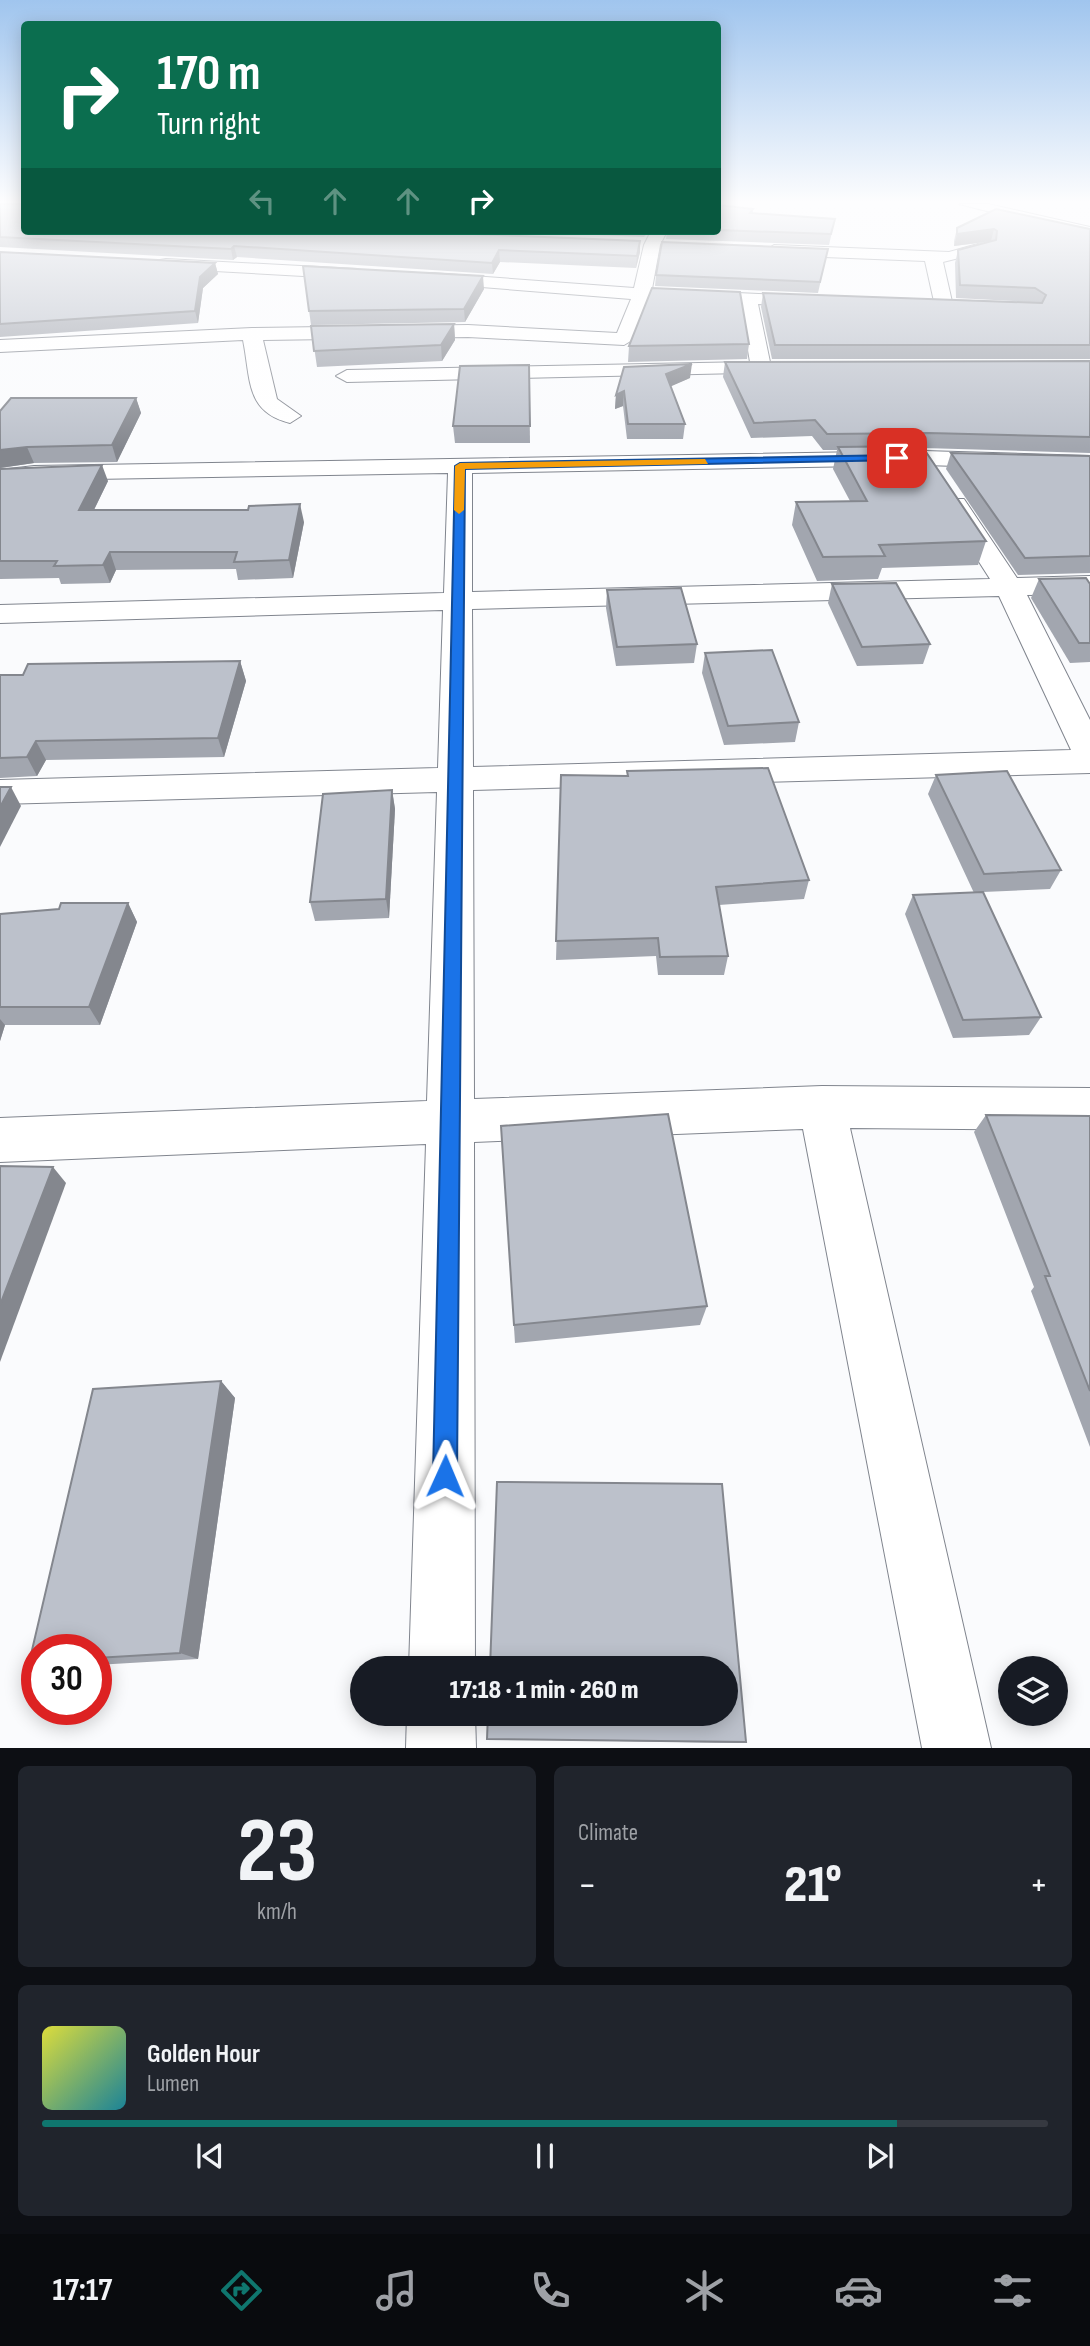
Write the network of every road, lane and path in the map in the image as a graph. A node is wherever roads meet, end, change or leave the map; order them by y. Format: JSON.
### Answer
{"nodes":[{"id":1,"x":516,"y":286,"type":"edge"},
{"id":2,"x":644,"y":286,"type":"edge"},
{"id":3,"x":935,"y":286,"type":"edge"},
{"id":4,"x":642,"y":295,"type":"junction"},
{"id":5,"x":748,"y":298,"type":"junction"},
{"id":6,"x":832,"y":302,"type":"edge"},
{"id":7,"x":968,"y":307,"type":"edge"},
{"id":8,"x":252,"y":334,"type":"junction"},
{"id":9,"x":624,"y":339,"type":"junction"},
{"id":10,"x":0,"y":346,"type":"edge"},
{"id":11,"x":761,"y":368,"type":"junction"},
{"id":12,"x":802,"y":368,"type":"edge"},
{"id":13,"x":624,"y":371,"type":"junction"},
{"id":14,"x":346,"y":376,"type":"edge"},
{"id":15,"x":290,"y":416,"type":"dead end"},
{"id":16,"x":924,"y":458,"type":"junction"},
{"id":17,"x":1090,"y":463,"type":"edge"},
{"id":18,"x":460,"y":466,"type":"junction"},
{"id":19,"x":0,"y":477,"type":"edge"},
{"id":20,"x":1090,"y":585,"type":"edge"},
{"id":21,"x":1009,"y":587,"type":"junction"},
{"id":22,"x":458,"y":601,"type":"junction"},
{"id":23,"x":0,"y":614,"type":"edge"},
{"id":24,"x":1090,"y":754,"type":"edge"},
{"id":25,"x":1090,"y":761,"type":"edge"},
{"id":26,"x":455,"y":781,"type":"junction"},
{"id":27,"x":0,"y":792,"type":"edge"},
{"id":28,"x":822,"y":1107,"type":"junction"},
{"id":29,"x":1090,"y":1108,"type":"edge"},
{"id":30,"x":450,"y":1121,"type":"junction"},
{"id":31,"x":0,"y":1140,"type":"edge"},
{"id":32,"x":442,"y":1656,"type":"edge"},
{"id":33,"x":442,"y":1726,"type":"edge"},
{"id":34,"x":441,"y":1748,"type":"edge"},
{"id":35,"x":957,"y":1748,"type":"edge"}],
"edges":[{"from":1,"to":4,"type":"main road"},
{"from":2,"to":4,"type":"main road"},
{"from":3,"to":7,"type":"main road"},
{"from":4,"to":5,"type":"main road"},
{"from":4,"to":9,"type":"main road"},
{"from":5,"to":6,"type":"main road"},
{"from":5,"to":11,"type":"main road"},
{"from":8,"to":9,"type":"main road"},
{"from":8,"to":10,"type":"main road"},
{"from":8,"to":15,"type":"main road"},
{"from":9,"to":13,"type":"main road"},
{"from":11,"to":12,"type":"main road"},
{"from":11,"to":13,"type":"main road"},
{"from":13,"to":14,"type":"main road"},
{"from":16,"to":17,"type":"main road"},
{"from":16,"to":18,"type":"main road"},
{"from":16,"to":21,"type":"main road"},
{"from":18,"to":19,"type":"main road"},
{"from":18,"to":22,"type":"main road"},
{"from":20,"to":21,"type":"main road"},
{"from":21,"to":22,"type":"main road"},
{"from":21,"to":24,"type":"main road"},
{"from":22,"to":23,"type":"main road"},
{"from":22,"to":26,"type":"main road"},
{"from":25,"to":26,"type":"main road"},
{"from":26,"to":27,"type":"main road"},
{"from":26,"to":30,"type":"main road"},
{"from":28,"to":29,"type":"main road"},
{"from":28,"to":30,"type":"main road"},
{"from":28,"to":35,"type":"main road"},
{"from":30,"to":31,"type":"main road"},
{"from":30,"to":32,"type":"main road"},
{"from":33,"to":34,"type":"main road"}]}
